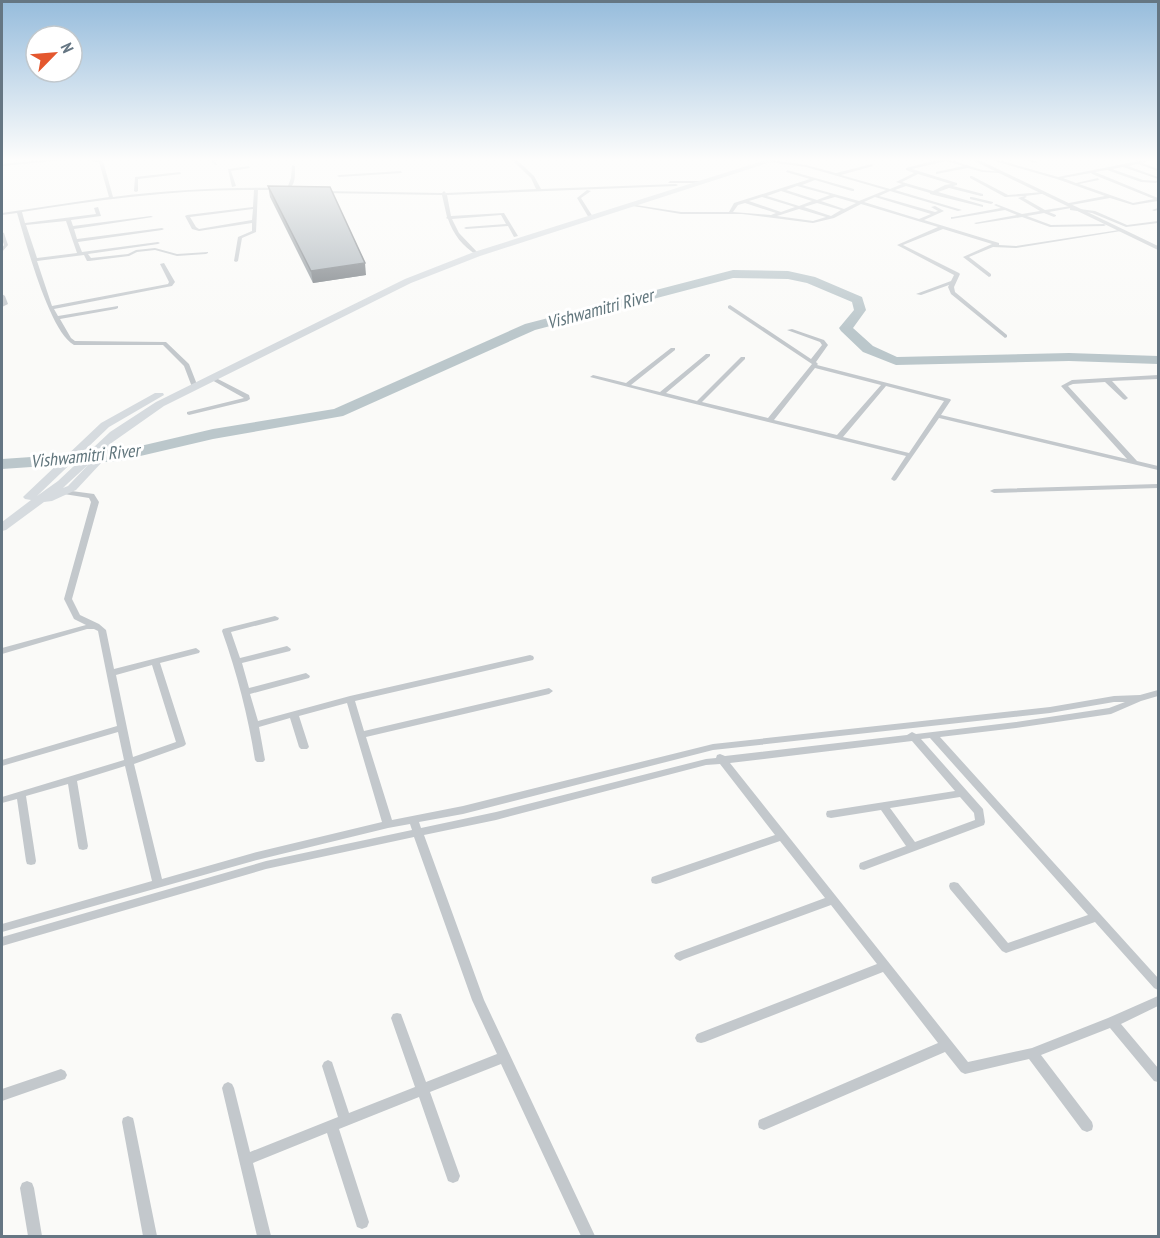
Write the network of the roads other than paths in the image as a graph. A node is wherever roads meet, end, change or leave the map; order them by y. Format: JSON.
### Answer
{"nodes":[{"id":1,"x":21,"y":216,"type":"edge"},
{"id":2,"x":93,"y":216,"type":"edge"},
{"id":3,"x":189,"y":216,"type":"edge"},
{"id":4,"x":254,"y":216,"type":"edge"},
{"id":5,"x":477,"y":216,"type":"edge"},
{"id":6,"x":501,"y":216,"type":"edge"},
{"id":7,"x":586,"y":216,"type":"edge"},
{"id":8,"x":587,"y":216,"type":"edge"},
{"id":9,"x":758,"y":216,"type":"edge"},
{"id":10,"x":774,"y":216,"type":"edge"},
{"id":11,"x":828,"y":216,"type":"edge"},
{"id":12,"x":903,"y":216,"type":"edge"},
{"id":13,"x":932,"y":216,"type":"edge"},
{"id":14,"x":964,"y":216,"type":"edge"},
{"id":15,"x":1011,"y":216,"type":"edge"},
{"id":16,"x":1024,"y":216,"type":"edge"},
{"id":17,"x":1087,"y":216,"type":"edge"},
{"id":18,"x":1102,"y":216,"type":"edge"},
{"id":19,"x":151,"y":217,"type":"dead end"},
{"id":20,"x":770,"y":217,"type":"junction"},
{"id":21,"x":832,"y":217,"type":"joint"},
{"id":22,"x":448,"y":218,"type":"joint"},
{"id":23,"x":952,"y":218,"type":"dead end"},
{"id":24,"x":69,"y":219,"type":"junction"},
{"id":25,"x":254,"y":221,"type":"junction"},
{"id":26,"x":920,"y":221,"type":"junction"},
{"id":27,"x":1158,"y":222,"type":"edge"},
{"id":28,"x":976,"y":223,"type":"dead end"},
{"id":29,"x":24,"y":224,"type":"junction"},
{"id":30,"x":509,"y":225,"type":"junction"},
{"id":31,"x":1104,"y":225,"type":"junction"},
{"id":32,"x":72,"y":228,"type":"junction"},
{"id":33,"x":465,"y":228,"type":"dead end"},
{"id":34,"x":942,"y":228,"type":"junction"},
{"id":35,"x":162,"y":229,"type":"dead end"},
{"id":36,"x":1119,"y":231,"type":"junction"},
{"id":37,"x":2,"y":234,"type":"edge"},
{"id":38,"x":516,"y":236,"type":"junction"},
{"id":39,"x":76,"y":241,"type":"junction"},
{"id":40,"x":158,"y":243,"type":"dead end"},
{"id":41,"x":3,"y":245,"type":"edge"},
{"id":42,"x":993,"y":246,"type":"junction"},
{"id":43,"x":1158,"y":248,"type":"edge"},
{"id":44,"x":475,"y":252,"type":"junction"},
{"id":45,"x":82,"y":253,"type":"junction"},
{"id":46,"x":206,"y":253,"type":"dead end"},
{"id":47,"x":35,"y":260,"type":"junction"},
{"id":48,"x":236,"y":261,"type":"dead end"},
{"id":49,"x":162,"y":264,"type":"dead end"},
{"id":50,"x":989,"y":275,"type":"dead end"},
{"id":51,"x":953,"y":282,"type":"junction"},
{"id":52,"x":919,"y":294,"type":"dead end"},
{"id":53,"x":2,"y":296,"type":"edge"},
{"id":54,"x":2,"y":305,"type":"edge"},
{"id":55,"x":116,"y":307,"type":"dead end"},
{"id":56,"x":730,"y":307,"type":"dead end"},
{"id":57,"x":51,"y":308,"type":"junction"},
{"id":58,"x":58,"y":318,"type":"junction"},
{"id":59,"x":790,"y":330,"type":"dead end"},
{"id":60,"x":1005,"y":336,"type":"dead end"},
{"id":61,"x":673,"y":349,"type":"dead end"},
{"id":62,"x":708,"y":355,"type":"dead end"},
{"id":63,"x":743,"y":358,"type":"dead end"},
{"id":64,"x":814,"y":363,"type":"junction"},
{"id":65,"x":593,"y":377,"type":"dead end"},
{"id":66,"x":1158,"y":377,"type":"edge"},
{"id":67,"x":212,"y":378,"type":"junction"},
{"id":68,"x":1148,"y":378,"type":"junction"},
{"id":69,"x":1107,"y":380,"type":"junction"},
{"id":70,"x":193,"y":382,"type":"junction"},
{"id":71,"x":885,"y":384,"type":"junction"},
{"id":72,"x":627,"y":385,"type":"junction"},
{"id":73,"x":1158,"y":387,"type":"edge"},
{"id":74,"x":661,"y":394,"type":"junction"},
{"id":75,"x":1125,"y":398,"type":"dead end"},
{"id":76,"x":698,"y":403,"type":"junction"},
{"id":77,"x":189,"y":414,"type":"dead end"},
{"id":78,"x":937,"y":416,"type":"junction"},
{"id":79,"x":770,"y":420,"type":"junction"},
{"id":80,"x":838,"y":437,"type":"junction"},
{"id":81,"x":910,"y":455,"type":"junction"},
{"id":82,"x":1134,"y":462,"type":"junction"},
{"id":83,"x":1158,"y":468,"type":"edge"},
{"id":84,"x":894,"y":479,"type":"dead end"},
{"id":85,"x":1158,"y":486,"type":"edge"},
{"id":86,"x":68,"y":487,"type":"junction"},
{"id":87,"x":994,"y":491,"type":"dead end"},
{"id":88,"x":2,"y":516,"type":"edge"},
{"id":89,"x":2,"y":527,"type":"edge"},
{"id":90,"x":275,"y":618,"type":"dead end"},
{"id":91,"x":96,"y":626,"type":"junction"},
{"id":92,"x":287,"y":649,"type":"dead end"},
{"id":93,"x":2,"y":651,"type":"edge"},
{"id":94,"x":196,"y":651,"type":"dead end"},
{"id":95,"x":530,"y":658,"type":"dead end"},
{"id":96,"x":155,"y":662,"type":"junction"},
{"id":97,"x":237,"y":662,"type":"junction"},
{"id":98,"x":111,"y":673,"type":"junction"},
{"id":99,"x":306,"y":676,"type":"dead end"},
{"id":100,"x":549,"y":691,"type":"dead end"},
{"id":101,"x":245,"y":692,"type":"junction"},
{"id":102,"x":1158,"y":693,"type":"edge"},
{"id":103,"x":1140,"y":698,"type":"junction"},
{"id":104,"x":350,"y":699,"type":"junction"},
{"id":105,"x":294,"y":715,"type":"junction"},
{"id":106,"x":254,"y":726,"type":"junction"},
{"id":107,"x":906,"y":726,"type":"junction"},
{"id":108,"x":122,"y":729,"type":"junction"},
{"id":109,"x":361,"y":735,"type":"junction"},
{"id":110,"x":933,"y":736,"type":"junction"},
{"id":111,"x":914,"y":737,"type":"junction"},
{"id":112,"x":304,"y":747,"type":"dead end"},
{"id":113,"x":713,"y":747,"type":"junction"},
{"id":114,"x":722,"y":759,"type":"junction"},
{"id":115,"x":260,"y":760,"type":"dead end"},
{"id":116,"x":129,"y":762,"type":"junction"},
{"id":117,"x":2,"y":763,"type":"edge"},
{"id":118,"x":72,"y":779,"type":"junction"},
{"id":119,"x":962,"y":793,"type":"junction"},
{"id":120,"x":21,"y":794,"type":"junction"},
{"id":121,"x":2,"y":800,"type":"edge"},
{"id":122,"x":884,"y":807,"type":"junction"},
{"id":123,"x":831,"y":814,"type":"dead end"},
{"id":124,"x":388,"y":824,"type":"junction"},
{"id":125,"x":415,"y":825,"type":"junction"},
{"id":126,"x":783,"y":836,"type":"junction"},
{"id":127,"x":83,"y":846,"type":"dead end"},
{"id":128,"x":912,"y":846,"type":"junction"},
{"id":129,"x":31,"y":861,"type":"dead end"},
{"id":130,"x":864,"y":866,"type":"dead end"},
{"id":131,"x":656,"y":880,"type":"dead end"},
{"id":132,"x":158,"y":883,"type":"junction"},
{"id":133,"x":954,"y":886,"type":"dead end"},
{"id":134,"x":833,"y":900,"type":"junction"},
{"id":135,"x":1097,"y":917,"type":"junction"},
{"id":136,"x":2,"y":928,"type":"edge"},
{"id":137,"x":2,"y":942,"type":"edge"},
{"id":138,"x":680,"y":956,"type":"dead end"},
{"id":139,"x":885,"y":966,"type":"junction"},
{"id":140,"x":1158,"y":985,"type":"edge"},
{"id":141,"x":1158,"y":1001,"type":"edge"},
{"id":142,"x":398,"y":1018,"type":"dead end"},
{"id":143,"x":1112,"y":1023,"type":"junction"},
{"id":144,"x":701,"y":1038,"type":"dead end"},
{"id":145,"x":947,"y":1046,"type":"junction"},
{"id":146,"x":1032,"y":1053,"type":"junction"},
{"id":147,"x":504,"y":1057,"type":"junction"},
{"id":148,"x":328,"y":1066,"type":"dead end"},
{"id":149,"x":61,"y":1075,"type":"dead end"},
{"id":150,"x":1158,"y":1077,"type":"edge"},
{"id":151,"x":228,"y":1088,"type":"dead end"},
{"id":152,"x":423,"y":1089,"type":"junction"},
{"id":153,"x":2,"y":1095,"type":"edge"},
{"id":154,"x":345,"y":1120,"type":"junction"},
{"id":155,"x":128,"y":1122,"type":"dead end"},
{"id":156,"x":764,"y":1124,"type":"dead end"},
{"id":157,"x":332,"y":1125,"type":"junction"},
{"id":158,"x":1087,"y":1126,"type":"dead end"},
{"id":159,"x":245,"y":1160,"type":"junction"},
{"id":160,"x":453,"y":1176,"type":"dead end"},
{"id":161,"x":27,"y":1188,"type":"dead end"},
{"id":162,"x":362,"y":1222,"type":"dead end"},
{"id":163,"x":35,"y":1236,"type":"edge"},
{"id":164,"x":150,"y":1236,"type":"edge"},
{"id":165,"x":264,"y":1236,"type":"edge"},
{"id":166,"x":588,"y":1236,"type":"edge"}],
"edges":[{"from":1,"to":29,"type":"street"},
{"from":2,"to":24,"type":"street"},
{"from":3,"to":25,"type":"street"},
{"from":4,"to":25,"type":"street"},
{"from":5,"to":22,"type":"street"},
{"from":6,"to":30,"type":"street"},
{"from":7,"to":38,"type":"main road"},
{"from":8,"to":44,"type":"main road"},
{"from":9,"to":20,"type":"street"},
{"from":10,"to":20,"type":"street"},
{"from":11,"to":21,"type":"street"},
{"from":12,"to":26,"type":"street"},
{"from":13,"to":26,"type":"street"},
{"from":14,"to":23,"type":"street"},
{"from":15,"to":28,"type":"street"},
{"from":16,"to":31,"type":"street"},
{"from":17,"to":31,"type":"street"},
{"from":18,"to":27,"type":"street"},
{"from":19,"to":32,"type":"street"},
{"from":20,"to":21,"type":"street"},
{"from":22,"to":44,"type":"street"},
{"from":24,"to":29,"type":"street"},
{"from":24,"to":32,"type":"street"},
{"from":25,"to":48,"type":"street"},
{"from":26,"to":34,"type":"street"},
{"from":29,"to":47,"type":"street"},
{"from":30,"to":33,"type":"street"},
{"from":30,"to":38,"type":"street"},
{"from":31,"to":36,"type":"street"},
{"from":32,"to":39,"type":"street"},
{"from":34,"to":42,"type":"street"},
{"from":34,"to":51,"type":"street"},
{"from":35,"to":39,"type":"street"},
{"from":36,"to":42,"type":"street"},
{"from":36,"to":43,"type":"street"},
{"from":37,"to":41,"type":"street"},
{"from":38,"to":44,"type":"main road"},
{"from":39,"to":45,"type":"street"},
{"from":40,"to":45,"type":"street"},
{"from":42,"to":50,"type":"street"},
{"from":44,"to":67,"type":"main road"},
{"from":44,"to":70,"type":"main road"},
{"from":45,"to":46,"type":"street"},
{"from":45,"to":47,"type":"street"},
{"from":47,"to":57,"type":"street"},
{"from":49,"to":57,"type":"street"},
{"from":51,"to":52,"type":"street"},
{"from":51,"to":60,"type":"street"},
{"from":53,"to":54,"type":"street"},
{"from":55,"to":58,"type":"street"},
{"from":56,"to":64,"type":"street"},
{"from":57,"to":58,"type":"street"},
{"from":58,"to":70,"type":"street"},
{"from":59,"to":64,"type":"street"},
{"from":61,"to":72,"type":"street"},
{"from":62,"to":74,"type":"street"},
{"from":63,"to":76,"type":"street"},
{"from":64,"to":71,"type":"street"},
{"from":64,"to":79,"type":"street"},
{"from":65,"to":72,"type":"street"},
{"from":66,"to":68,"type":"street"},
{"from":67,"to":70,"type":"main road"},
{"from":67,"to":77,"type":"street"},
{"from":68,"to":69,"type":"street"},
{"from":68,"to":73,"type":"street"},
{"from":69,"to":75,"type":"street"},
{"from":69,"to":82,"type":"street"},
{"from":70,"to":86,"type":"main road"},
{"from":70,"to":88,"type":"main road"},
{"from":71,"to":78,"type":"street"},
{"from":71,"to":80,"type":"street"},
{"from":72,"to":74,"type":"street"},
{"from":74,"to":76,"type":"street"},
{"from":76,"to":79,"type":"street"},
{"from":78,"to":81,"type":"street"},
{"from":78,"to":82,"type":"street"},
{"from":79,"to":80,"type":"street"},
{"from":80,"to":81,"type":"street"},
{"from":81,"to":84,"type":"street"},
{"from":82,"to":83,"type":"street"},
{"from":85,"to":87,"type":"street"},
{"from":86,"to":89,"type":"main road"},
{"from":86,"to":91,"type":"street"},
{"from":90,"to":97,"type":"street"},
{"from":91,"to":93,"type":"street"},
{"from":91,"to":98,"type":"street"},
{"from":92,"to":97,"type":"street"},
{"from":94,"to":96,"type":"street"},
{"from":95,"to":104,"type":"street"},
{"from":96,"to":98,"type":"street"},
{"from":96,"to":116,"type":"street"},
{"from":97,"to":101,"type":"street"},
{"from":98,"to":108,"type":"street"},
{"from":99,"to":101,"type":"street"},
{"from":100,"to":109,"type":"street"},
{"from":101,"to":106,"type":"street"},
{"from":102,"to":103,"type":"street"},
{"from":103,"to":107,"type":"street"},
{"from":103,"to":110,"type":"street"},
{"from":104,"to":105,"type":"street"},
{"from":104,"to":109,"type":"street"},
{"from":105,"to":106,"type":"street"},
{"from":105,"to":112,"type":"street"},
{"from":106,"to":115,"type":"street"},
{"from":107,"to":111,"type":"street"},
{"from":107,"to":113,"type":"street"},
{"from":108,"to":116,"type":"street"},
{"from":108,"to":117,"type":"street"},
{"from":109,"to":124,"type":"street"},
{"from":110,"to":111,"type":"street"},
{"from":110,"to":135,"type":"street"},
{"from":111,"to":114,"type":"street"},
{"from":111,"to":119,"type":"street"},
{"from":113,"to":114,"type":"street"},
{"from":113,"to":125,"type":"street"},
{"from":114,"to":125,"type":"street"},
{"from":114,"to":126,"type":"street"},
{"from":116,"to":118,"type":"street"},
{"from":116,"to":132,"type":"street"},
{"from":118,"to":120,"type":"street"},
{"from":118,"to":127,"type":"street"},
{"from":119,"to":122,"type":"street"},
{"from":119,"to":128,"type":"street"},
{"from":120,"to":121,"type":"street"},
{"from":120,"to":129,"type":"street"},
{"from":122,"to":123,"type":"street"},
{"from":122,"to":128,"type":"street"},
{"from":124,"to":125,"type":"street"},
{"from":124,"to":132,"type":"street"},
{"from":125,"to":137,"type":"street"},
{"from":125,"to":147,"type":"street"},
{"from":126,"to":131,"type":"street"},
{"from":126,"to":134,"type":"street"},
{"from":128,"to":130,"type":"street"},
{"from":132,"to":136,"type":"street"},
{"from":133,"to":135,"type":"street"},
{"from":134,"to":138,"type":"street"},
{"from":134,"to":139,"type":"street"},
{"from":135,"to":140,"type":"street"},
{"from":139,"to":144,"type":"street"},
{"from":139,"to":145,"type":"street"},
{"from":141,"to":143,"type":"street"},
{"from":142,"to":152,"type":"street"},
{"from":143,"to":146,"type":"street"},
{"from":143,"to":150,"type":"street"},
{"from":145,"to":146,"type":"street"},
{"from":145,"to":156,"type":"street"},
{"from":146,"to":158,"type":"street"},
{"from":147,"to":152,"type":"street"},
{"from":147,"to":166,"type":"street"},
{"from":148,"to":154,"type":"street"},
{"from":149,"to":153,"type":"street"},
{"from":151,"to":159,"type":"street"},
{"from":152,"to":154,"type":"street"},
{"from":152,"to":160,"type":"street"},
{"from":154,"to":157,"type":"street"},
{"from":155,"to":164,"type":"street"},
{"from":157,"to":159,"type":"street"},
{"from":157,"to":162,"type":"street"},
{"from":159,"to":165,"type":"street"},
{"from":161,"to":163,"type":"street"}]}
